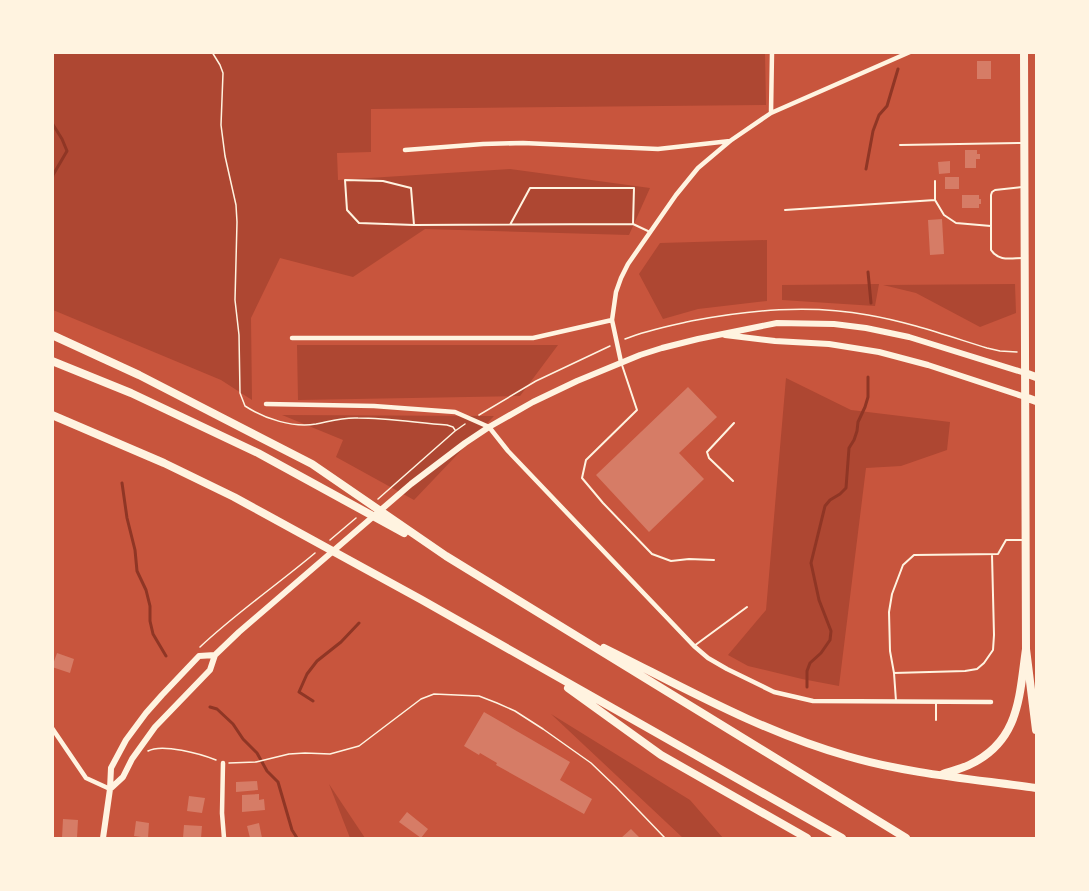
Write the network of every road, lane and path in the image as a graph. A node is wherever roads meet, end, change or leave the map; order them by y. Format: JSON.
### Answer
{"nodes":[{"id":1,"x":212,"y":52,"type":"edge"},
{"id":2,"x":772,"y":52,"type":"edge"},
{"id":3,"x":910,"y":52,"type":"edge"},
{"id":4,"x":1024,"y":52,"type":"edge"},
{"id":5,"x":771,"y":113,"type":"junction"},
{"id":6,"x":730,"y":141,"type":"junction"},
{"id":7,"x":1025,"y":143,"type":"junction"},
{"id":8,"x":900,"y":145,"type":"dead end"},
{"id":9,"x":405,"y":150,"type":"dead end"},
{"id":10,"x":934,"y":181,"type":"dead end"},
{"id":11,"x":1025,"y":187,"type":"junction"},
{"id":12,"x":935,"y":200,"type":"junction"},
{"id":13,"x":785,"y":210,"type":"dead end"},
{"id":14,"x":510,"y":224,"type":"junction"},
{"id":15,"x":633,"y":224,"type":"junction"},
{"id":16,"x":414,"y":225,"type":"junction"},
{"id":17,"x":991,"y":226,"type":"junction"},
{"id":18,"x":650,"y":232,"type":"junction"},
{"id":19,"x":1025,"y":258,"type":"junction"},
{"id":20,"x":612,"y":321,"type":"junction"},
{"id":21,"x":52,"y":335,"type":"edge"},
{"id":22,"x":720,"y":335,"type":"junction"},
{"id":23,"x":292,"y":338,"type":"dead end"},
{"id":24,"x":52,"y":361,"type":"edge"},
{"id":25,"x":621,"y":362,"type":"junction"},
{"id":26,"x":1025,"y":373,"type":"junction"},
{"id":27,"x":1036,"y":377,"type":"edge"},
{"id":28,"x":1025,"y":397,"type":"junction"},
{"id":29,"x":1036,"y":401,"type":"edge"},
{"id":30,"x":266,"y":404,"type":"dead end"},
{"id":31,"x":52,"y":415,"type":"edge"},
{"id":32,"x":734,"y":423,"type":"dead end"},
{"id":33,"x":489,"y":427,"type":"junction"},
{"id":34,"x":733,"y":481,"type":"dead end"},
{"id":35,"x":375,"y":501,"type":"dead end"},
{"id":36,"x":357,"y":516,"type":"dead end"},
{"id":37,"x":331,"y":539,"type":"dead end"},
{"id":38,"x":1025,"y":540,"type":"junction"},
{"id":39,"x":313,"y":554,"type":"dead end"},
{"id":40,"x":992,"y":555,"type":"junction"},
{"id":41,"x":446,"y":556,"type":"junction"},
{"id":42,"x":714,"y":560,"type":"dead end"},
{"id":43,"x":287,"y":577,"type":"dead end"},
{"id":44,"x":747,"y":607,"type":"dead end"},
{"id":45,"x":556,"y":624,"type":"junction"},
{"id":46,"x":694,"y":646,"type":"junction"},
{"id":47,"x":1026,"y":649,"type":"junction"},
{"id":48,"x":215,"y":655,"type":"junction"},
{"id":49,"x":531,"y":662,"type":"junction"},
{"id":50,"x":894,"y":673,"type":"junction"},
{"id":51,"x":896,"y":701,"type":"junction"},
{"id":52,"x":936,"y":702,"type":"junction"},
{"id":53,"x":991,"y":702,"type":"dead end"},
{"id":54,"x":936,"y":720,"type":"dead end"},
{"id":55,"x":52,"y":728,"type":"edge"},
{"id":56,"x":1036,"y":730,"type":"edge"},
{"id":57,"x":144,"y":754,"type":"dead end"},
{"id":58,"x":223,"y":763,"type":"junction"},
{"id":59,"x":940,"y":774,"type":"junction"},
{"id":60,"x":1036,"y":788,"type":"edge"},
{"id":61,"x":110,"y":789,"type":"junction"},
{"id":62,"x":103,"y":838,"type":"edge"},
{"id":63,"x":224,"y":838,"type":"edge"},
{"id":64,"x":665,"y":838,"type":"edge"},
{"id":65,"x":807,"y":838,"type":"edge"},
{"id":66,"x":842,"y":838,"type":"edge"},
{"id":67,"x":906,"y":838,"type":"edge"}],
"edges":[{"from":1,"to":35,"type":"path"},
{"from":2,"to":5,"type":"street"},
{"from":3,"to":5,"type":"street"},
{"from":4,"to":7,"type":"main road"},
{"from":5,"to":6,"type":"street"},
{"from":6,"to":9,"type":"street"},
{"from":6,"to":18,"type":"street"},
{"from":7,"to":8,"type":"lane"},
{"from":7,"to":11,"type":"main road"},
{"from":10,"to":12,"type":"lane"},
{"from":11,"to":17,"type":"lane"},
{"from":11,"to":19,"type":"main road"},
{"from":12,"to":13,"type":"lane"},
{"from":12,"to":17,"type":"lane"},
{"from":14,"to":15,"type":"lane"},
{"from":14,"to":15,"type":"lane"},
{"from":14,"to":16,"type":"lane"},
{"from":15,"to":18,"type":"lane"},
{"from":16,"to":16,"type":"lane"},
{"from":17,"to":19,"type":"lane"},
{"from":18,"to":20,"type":"street"},
{"from":19,"to":26,"type":"main road"},
{"from":20,"to":23,"type":"street"},
{"from":20,"to":25,"type":"street"},
{"from":21,"to":41,"type":"highway"},
{"from":22,"to":25,"type":"street"},
{"from":22,"to":26,"type":"street"},
{"from":22,"to":28,"type":"street"},
{"from":24,"to":41,"type":"highway"},
{"from":25,"to":33,"type":"street"},
{"from":25,"to":42,"type":"lane"},
{"from":26,"to":27,"type":"main road"},
{"from":26,"to":28,"type":"main road"},
{"from":28,"to":29,"type":"main road"},
{"from":28,"to":38,"type":"main road"},
{"from":30,"to":33,"type":"street"},
{"from":31,"to":49,"type":"highway"},
{"from":32,"to":34,"type":"lane"},
{"from":33,"to":46,"type":"street"},
{"from":33,"to":48,"type":"street"},
{"from":36,"to":37,"type":"path"},
{"from":38,"to":40,"type":"lane"},
{"from":38,"to":47,"type":"main road"},
{"from":39,"to":43,"type":"path"},
{"from":40,"to":50,"type":"lane"},
{"from":40,"to":50,"type":"lane"},
{"from":41,"to":45,"type":"highway"},
{"from":44,"to":46,"type":"lane"},
{"from":45,"to":59,"type":"highway"},
{"from":45,"to":67,"type":"highway"},
{"from":46,"to":51,"type":"street"},
{"from":47,"to":56,"type":"main road"},
{"from":47,"to":59,"type":"highway"},
{"from":48,"to":61,"type":"street"},
{"from":48,"to":61,"type":"street"},
{"from":49,"to":65,"type":"highway"},
{"from":49,"to":66,"type":"highway"},
{"from":50,"to":51,"type":"lane"},
{"from":51,"to":52,"type":"street"},
{"from":52,"to":53,"type":"street"},
{"from":52,"to":54,"type":"lane"},
{"from":55,"to":61,"type":"street"},
{"from":57,"to":58,"type":"path"},
{"from":58,"to":63,"type":"street"},
{"from":58,"to":64,"type":"path"},
{"from":59,"to":60,"type":"highway"},
{"from":61,"to":62,"type":"street"}]}
